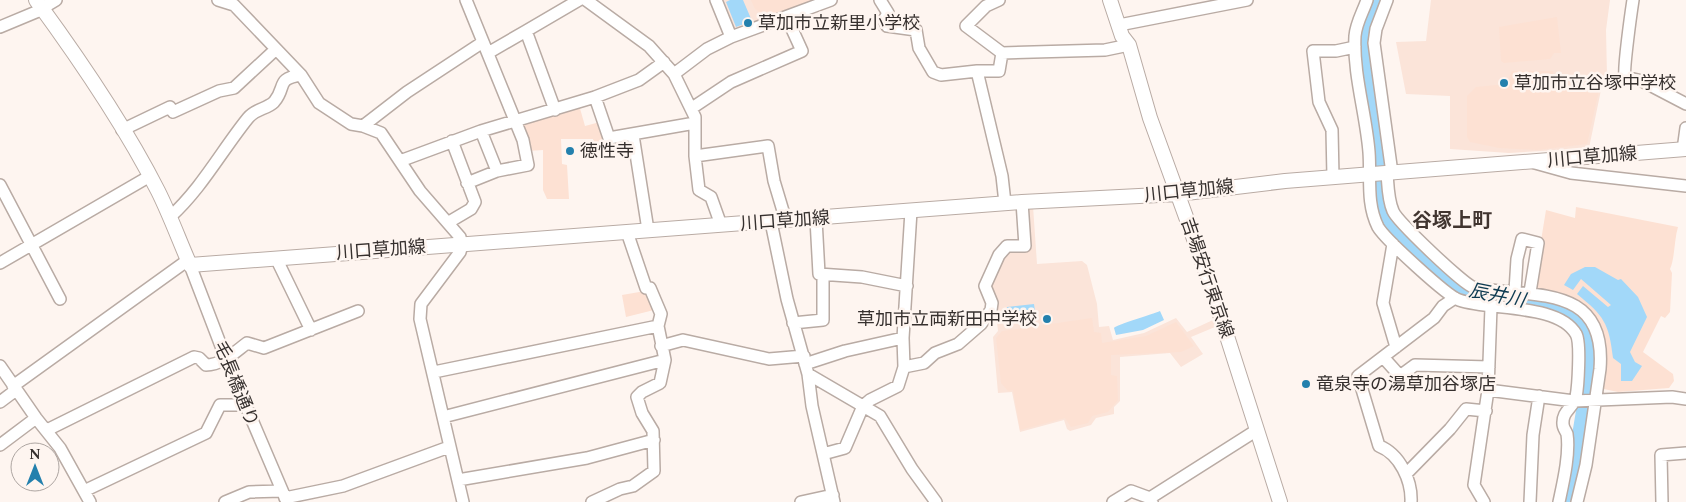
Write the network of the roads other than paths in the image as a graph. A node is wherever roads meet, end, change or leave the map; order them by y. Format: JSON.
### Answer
{"nodes":[{"id":1,"x":56,"y":0,"type":"edge"},
{"id":2,"x":218,"y":0,"type":"edge"},
{"id":3,"x":466,"y":0,"type":"edge"},
{"id":4,"x":579,"y":0,"type":"edge"},
{"id":5,"x":586,"y":0,"type":"edge"},
{"id":6,"x":716,"y":0,"type":"edge"},
{"id":7,"x":831,"y":0,"type":"edge"},
{"id":8,"x":880,"y":0,"type":"edge"},
{"id":9,"x":999,"y":0,"type":"edge"},
{"id":10,"x":1110,"y":0,"type":"edge"},
{"id":11,"x":1247,"y":0,"type":"edge"},
{"id":12,"x":1367,"y":0,"type":"edge"},
{"id":13,"x":1387,"y":0,"type":"edge"},
{"id":14,"x":1632,"y":0,"type":"edge"},
{"id":15,"x":39,"y":4,"type":"edge"},
{"id":16,"x":980,"y":5,"type":"edge"},
{"id":17,"x":787,"y":18,"type":"junction"},
{"id":18,"x":1119,"y":25,"type":"junction"},
{"id":19,"x":0,"y":27,"type":"edge"},
{"id":20,"x":526,"y":32,"type":"junction"},
{"id":21,"x":731,"y":37,"type":"junction"},
{"id":22,"x":483,"y":42,"type":"junction"},
{"id":23,"x":1129,"y":45,"type":"junction"},
{"id":24,"x":1355,"y":47,"type":"junction"},
{"id":25,"x":275,"y":50,"type":"junction"},
{"id":26,"x":488,"y":53,"type":"junction"},
{"id":27,"x":1002,"y":53,"type":"junction"},
{"id":28,"x":664,"y":62,"type":"junction"},
{"id":29,"x":977,"y":71,"type":"junction"},
{"id":30,"x":674,"y":74,"type":"junction"},
{"id":31,"x":301,"y":75,"type":"junction"},
{"id":32,"x":595,"y":97,"type":"junction"},
{"id":33,"x":1686,"y":104,"type":"edge"},
{"id":34,"x":692,"y":108,"type":"junction"},
{"id":35,"x":556,"y":110,"type":"junction"},
{"id":36,"x":514,"y":120,"type":"junction"},
{"id":37,"x":696,"y":123,"type":"junction"},
{"id":38,"x":363,"y":126,"type":"junction"},
{"id":39,"x":1686,"y":128,"type":"edge"},
{"id":40,"x":122,"y":130,"type":"junction"},
{"id":41,"x":481,"y":131,"type":"junction"},
{"id":42,"x":633,"y":135,"type":"junction"},
{"id":43,"x":452,"y":141,"type":"junction"},
{"id":44,"x":1684,"y":150,"type":"edge"},
{"id":45,"x":695,"y":156,"type":"junction"},
{"id":46,"x":400,"y":161,"type":"junction"},
{"id":47,"x":1533,"y":162,"type":"junction"},
{"id":48,"x":497,"y":171,"type":"junction"},
{"id":49,"x":1390,"y":173,"type":"junction"},
{"id":50,"x":1369,"y":174,"type":"junction"},
{"id":51,"x":150,"y":176,"type":"junction"},
{"id":52,"x":1334,"y":177,"type":"junction"},
{"id":53,"x":467,"y":183,"type":"junction"},
{"id":54,"x":0,"y":185,"type":"edge"},
{"id":55,"x":1686,"y":186,"type":"edge"},
{"id":56,"x":1178,"y":194,"type":"junction"},
{"id":57,"x":1022,"y":202,"type":"junction"},
{"id":58,"x":1005,"y":203,"type":"junction"},
{"id":59,"x":911,"y":211,"type":"junction"},
{"id":60,"x":170,"y":217,"type":"junction"},
{"id":61,"x":816,"y":219,"type":"junction"},
{"id":62,"x":786,"y":221,"type":"junction"},
{"id":63,"x":449,"y":222,"type":"junction"},
{"id":64,"x":771,"y":222,"type":"junction"},
{"id":65,"x":721,"y":225,"type":"junction"},
{"id":66,"x":648,"y":230,"type":"junction"},
{"id":67,"x":627,"y":232,"type":"junction"},
{"id":68,"x":32,"y":243,"type":"junction"},
{"id":69,"x":1393,"y":244,"type":"junction"},
{"id":70,"x":462,"y":245,"type":"junction"},
{"id":71,"x":276,"y":258,"type":"junction"},
{"id":72,"x":0,"y":263,"type":"edge"},
{"id":73,"x":189,"y":263,"type":"junction"},
{"id":74,"x":823,"y":276,"type":"junction"},
{"id":75,"x":907,"y":286,"type":"junction"},
{"id":76,"x":1515,"y":291,"type":"junction"},
{"id":77,"x":1534,"y":293,"type":"junction"},
{"id":78,"x":1455,"y":298,"type":"junction"},
{"id":79,"x":60,"y":299,"type":"dead end"},
{"id":80,"x":1490,"y":307,"type":"junction"},
{"id":81,"x":358,"y":310,"type":"dead end"},
{"id":82,"x":1536,"y":313,"type":"junction"},
{"id":83,"x":793,"y":323,"type":"junction"},
{"id":84,"x":658,"y":326,"type":"junction"},
{"id":85,"x":311,"y":330,"type":"junction"},
{"id":86,"x":904,"y":338,"type":"junction"},
{"id":87,"x":661,"y":346,"type":"junction"},
{"id":88,"x":1396,"y":347,"type":"junction"},
{"id":89,"x":1383,"y":357,"type":"junction"},
{"id":90,"x":226,"y":359,"type":"junction"},
{"id":91,"x":665,"y":360,"type":"junction"},
{"id":92,"x":806,"y":365,"type":"junction"},
{"id":93,"x":0,"y":366,"type":"edge"},
{"id":94,"x":904,"y":367,"type":"junction"},
{"id":95,"x":1488,"y":367,"type":"junction"},
{"id":96,"x":434,"y":372,"type":"junction"},
{"id":97,"x":15,"y":388,"type":"junction"},
{"id":98,"x":1488,"y":390,"type":"junction"},
{"id":99,"x":1539,"y":396,"type":"junction"},
{"id":100,"x":1686,"y":399,"type":"edge"},
{"id":101,"x":1593,"y":400,"type":"junction"},
{"id":102,"x":1576,"y":401,"type":"junction"},
{"id":103,"x":0,"y":402,"type":"edge"},
{"id":104,"x":244,"y":405,"type":"junction"},
{"id":105,"x":863,"y":406,"type":"junction"},
{"id":106,"x":1486,"y":411,"type":"junction"},
{"id":107,"x":36,"y":418,"type":"junction"},
{"id":108,"x":443,"y":418,"type":"junction"},
{"id":109,"x":47,"y":430,"type":"junction"},
{"id":110,"x":1257,"y":430,"type":"junction"},
{"id":111,"x":654,"y":440,"type":"junction"},
{"id":112,"x":0,"y":445,"type":"edge"},
{"id":113,"x":449,"y":447,"type":"junction"},
{"id":114,"x":1686,"y":453,"type":"edge"},
{"id":115,"x":823,"y":454,"type":"junction"},
{"id":116,"x":1406,"y":474,"type":"junction"},
{"id":117,"x":458,"y":480,"type":"junction"},
{"id":118,"x":84,"y":491,"type":"junction"},
{"id":119,"x":284,"y":497,"type":"edge"},
{"id":120,"x":833,"y":498,"type":"edge"},
{"id":121,"x":1151,"y":500,"type":"edge"},
{"id":122,"x":90,"y":502,"type":"edge"},
{"id":123,"x":225,"y":502,"type":"edge"},
{"id":124,"x":463,"y":502,"type":"edge"},
{"id":125,"x":592,"y":502,"type":"edge"},
{"id":126,"x":801,"y":502,"type":"edge"},
{"id":127,"x":936,"y":502,"type":"edge"},
{"id":128,"x":1113,"y":502,"type":"edge"},
{"id":129,"x":1280,"y":502,"type":"edge"},
{"id":130,"x":1412,"y":502,"type":"edge"},
{"id":131,"x":1484,"y":502,"type":"edge"},
{"id":132,"x":1530,"y":502,"type":"edge"},
{"id":133,"x":1559,"y":502,"type":"edge"},
{"id":134,"x":1578,"y":502,"type":"edge"},
{"id":135,"x":1662,"y":502,"type":"edge"}],
"edges":[{"from":1,"to":15,"type":"street"},
{"from":2,"to":25,"type":"street"},
{"from":3,"to":22,"type":"street"},
{"from":4,"to":20,"type":"street"},
{"from":5,"to":28,"type":"street"},
{"from":6,"to":21,"type":"street"},
{"from":7,"to":17,"type":"street"},
{"from":8,"to":29,"type":"street"},
{"from":9,"to":16,"type":"street"},
{"from":10,"to":18,"type":"main road","name":"吉場安行東京線"},
{"from":11,"to":18,"type":"street"},
{"from":12,"to":24,"type":"street"},
{"from":13,"to":49,"type":"street"},
{"from":14,"to":33,"type":"street"},
{"from":15,"to":19,"type":"street"},
{"from":15,"to":40,"type":"main road"},
{"from":16,"to":27,"type":"street"},
{"from":17,"to":21,"type":"street"},
{"from":17,"to":34,"type":"street"},
{"from":18,"to":23,"type":"main road","name":"吉場安行東京線"},
{"from":20,"to":26,"type":"street"},
{"from":20,"to":35,"type":"street"},
{"from":21,"to":30,"type":"street"},
{"from":22,"to":26,"type":"street"},
{"from":22,"to":38,"type":"street"},
{"from":23,"to":27,"type":"street"},
{"from":23,"to":56,"type":"main road","name":"吉場安行東京線"},
{"from":24,"to":50,"type":"street"},
{"from":24,"to":52,"type":"street"},
{"from":25,"to":31,"type":"street"},
{"from":25,"to":40,"type":"street"},
{"from":26,"to":36,"type":"street"},
{"from":27,"to":29,"type":"street"},
{"from":28,"to":30,"type":"street"},
{"from":28,"to":32,"type":"street"},
{"from":29,"to":58,"type":"street"},
{"from":30,"to":34,"type":"street"},
{"from":31,"to":38,"type":"street"},
{"from":31,"to":60,"type":"street"},
{"from":32,"to":35,"type":"street"},
{"from":32,"to":42,"type":"street"},
{"from":34,"to":37,"type":"street"},
{"from":35,"to":36,"type":"street"},
{"from":36,"to":41,"type":"street"},
{"from":36,"to":48,"type":"street"},
{"from":37,"to":42,"type":"street"},
{"from":37,"to":45,"type":"street"},
{"from":38,"to":46,"type":"street"},
{"from":39,"to":44,"type":"street"},
{"from":40,"to":51,"type":"main road"},
{"from":41,"to":43,"type":"street"},
{"from":41,"to":48,"type":"street"},
{"from":42,"to":66,"type":"street"},
{"from":43,"to":46,"type":"street"},
{"from":43,"to":53,"type":"street"},
{"from":44,"to":47,"type":"main road","name":"川口草加線"},
{"from":45,"to":62,"type":"street"},
{"from":45,"to":65,"type":"street"},
{"from":46,"to":63,"type":"street"},
{"from":47,"to":49,"type":"main road","name":"川口草加線"},
{"from":47,"to":55,"type":"street"},
{"from":48,"to":53,"type":"street"},
{"from":49,"to":50,"type":"main road","name":"川口草加線"},
{"from":49,"to":76,"type":"street"},
{"from":50,"to":52,"type":"main road","name":"川口草加線"},
{"from":50,"to":69,"type":"street"},
{"from":51,"to":60,"type":"main road"},
{"from":51,"to":68,"type":"street"},
{"from":52,"to":56,"type":"main road","name":"川口草加線"},
{"from":53,"to":63,"type":"street"},
{"from":54,"to":68,"type":"street"},
{"from":56,"to":57,"type":"main road","name":"川口草加線"},
{"from":56,"to":110,"type":"main road","name":"吉場安行東京線"},
{"from":57,"to":58,"type":"main road","name":"川口草加線"},
{"from":57,"to":94,"type":"street"},
{"from":58,"to":59,"type":"main road","name":"川口草加線"},
{"from":59,"to":61,"type":"main road","name":"川口草加線"},
{"from":59,"to":75,"type":"street"},
{"from":60,"to":73,"type":"main road"},
{"from":61,"to":62,"type":"main road","name":"川口草加線"},
{"from":61,"to":74,"type":"street"},
{"from":62,"to":64,"type":"main road","name":"川口草加線"},
{"from":63,"to":70,"type":"street"},
{"from":64,"to":65,"type":"main road","name":"川口草加線"},
{"from":64,"to":83,"type":"street"},
{"from":65,"to":66,"type":"main road","name":"川口草加線"},
{"from":66,"to":67,"type":"main road","name":"川口草加線"},
{"from":67,"to":70,"type":"main road","name":"川口草加線"},
{"from":67,"to":84,"type":"street"},
{"from":68,"to":72,"type":"street"},
{"from":68,"to":79,"type":"street"},
{"from":69,"to":78,"type":"street"},
{"from":69,"to":88,"type":"street"},
{"from":70,"to":71,"type":"main road","name":"川口草加線"},
{"from":70,"to":96,"type":"street"},
{"from":71,"to":73,"type":"main road","name":"川口草加線"},
{"from":71,"to":85,"type":"street"},
{"from":73,"to":90,"type":"street","name":"毛長橋通り"},
{"from":73,"to":97,"type":"street"},
{"from":74,"to":75,"type":"street"},
{"from":74,"to":83,"type":"street"},
{"from":75,"to":86,"type":"street"},
{"from":76,"to":77,"type":"street"},
{"from":76,"to":77,"type":"street"},
{"from":77,"to":82,"type":"street"},
{"from":77,"to":101,"type":"street"},
{"from":78,"to":80,"type":"street"},
{"from":78,"to":88,"type":"street"},
{"from":80,"to":82,"type":"street"},
{"from":80,"to":95,"type":"street"},
{"from":81,"to":85,"type":"street"},
{"from":82,"to":102,"type":"street"},
{"from":83,"to":92,"type":"street"},
{"from":84,"to":87,"type":"street"},
{"from":84,"to":96,"type":"street"},
{"from":85,"to":90,"type":"street"},
{"from":86,"to":92,"type":"street"},
{"from":86,"to":94,"type":"street"},
{"from":87,"to":91,"type":"street"},
{"from":87,"to":92,"type":"street"},
{"from":88,"to":89,"type":"street"},
{"from":89,"to":95,"type":"street"},
{"from":89,"to":116,"type":"street"},
{"from":90,"to":104,"type":"street","name":"毛長橋通り"},
{"from":90,"to":109,"type":"street"},
{"from":91,"to":108,"type":"street"},
{"from":91,"to":111,"type":"street"},
{"from":92,"to":105,"type":"street"},
{"from":92,"to":115,"type":"street"},
{"from":93,"to":97,"type":"street"},
{"from":94,"to":105,"type":"street"},
{"from":95,"to":98,"type":"street"},
{"from":96,"to":108,"type":"street"},
{"from":97,"to":103,"type":"street"},
{"from":97,"to":107,"type":"street"},
{"from":98,"to":99,"type":"street"},
{"from":98,"to":106,"type":"street"},
{"from":99,"to":102,"type":"street"},
{"from":99,"to":132,"type":"street"},
{"from":100,"to":101,"type":"street"},
{"from":101,"to":102,"type":"street"},
{"from":101,"to":134,"type":"street"},
{"from":102,"to":133,"type":"street"},
{"from":104,"to":118,"type":"street"},
{"from":104,"to":119,"type":"street","name":"毛長橋通り"},
{"from":105,"to":115,"type":"street"},
{"from":105,"to":127,"type":"street"},
{"from":106,"to":116,"type":"street"},
{"from":106,"to":131,"type":"street"},
{"from":107,"to":109,"type":"street"},
{"from":107,"to":112,"type":"street"},
{"from":108,"to":113,"type":"street"},
{"from":109,"to":118,"type":"street"},
{"from":110,"to":121,"type":"street"},
{"from":110,"to":129,"type":"main road","name":"吉場安行東京線"},
{"from":111,"to":117,"type":"street"},
{"from":111,"to":125,"type":"street"},
{"from":113,"to":117,"type":"street"},
{"from":113,"to":119,"type":"street"},
{"from":114,"to":135,"type":"street"},
{"from":115,"to":120,"type":"street"},
{"from":116,"to":130,"type":"street"},
{"from":117,"to":124,"type":"street"},
{"from":118,"to":122,"type":"street"},
{"from":119,"to":123,"type":"street"},
{"from":120,"to":126,"type":"street"},
{"from":121,"to":128,"type":"street"}]}
